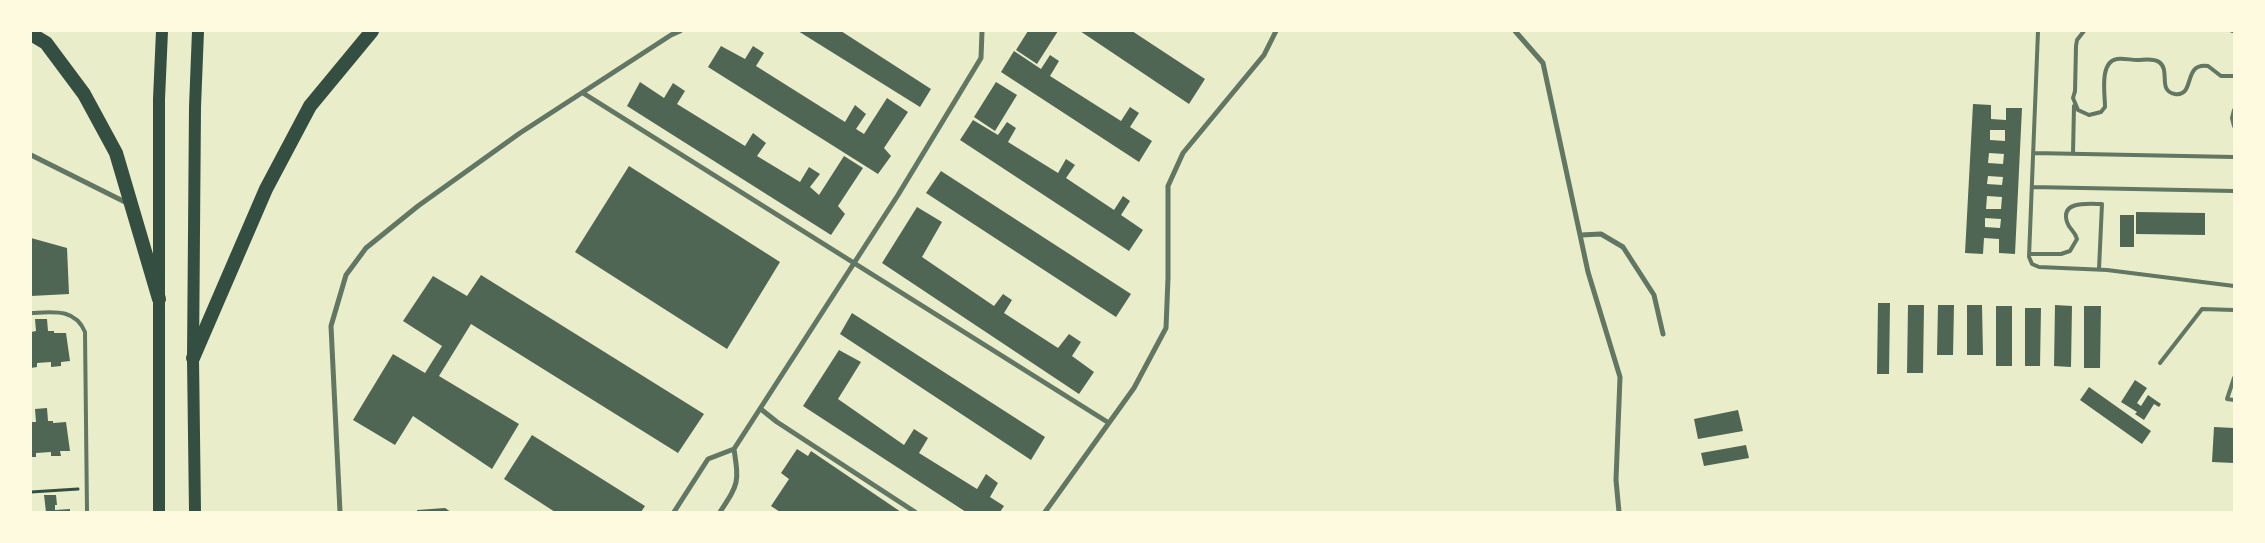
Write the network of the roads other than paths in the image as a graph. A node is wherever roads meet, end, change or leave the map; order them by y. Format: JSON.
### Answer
{"nodes":[{"id":1,"x":162,"y":31,"type":"edge"},
{"id":2,"x":198,"y":31,"type":"edge"},
{"id":3,"x":372,"y":31,"type":"edge"},
{"id":4,"x":680,"y":31,"type":"edge"},
{"id":5,"x":982,"y":31,"type":"edge"},
{"id":6,"x":1276,"y":31,"type":"edge"},
{"id":7,"x":1515,"y":31,"type":"edge"},
{"id":8,"x":2038,"y":31,"type":"edge"},
{"id":9,"x":2084,"y":31,"type":"edge"},
{"id":10,"x":31,"y":34,"type":"edge"},
{"id":11,"x":2234,"y":76,"type":"edge"},
{"id":12,"x":2075,"y":91,"type":"junction"},
{"id":13,"x":583,"y":93,"type":"junction"},
{"id":14,"x":2234,"y":110,"type":"edge"},
{"id":15,"x":2234,"y":126,"type":"edge"},
{"id":16,"x":2033,"y":153,"type":"junction"},
{"id":17,"x":2234,"y":153,"type":"edge"},
{"id":18,"x":31,"y":154,"type":"edge"},
{"id":19,"x":2073,"y":154,"type":"junction"},
{"id":20,"x":2218,"y":157,"type":"junction"},
{"id":21,"x":2234,"y":157,"type":"edge"},
{"id":22,"x":2032,"y":187,"type":"junction"},
{"id":23,"x":2234,"y":191,"type":"edge"},
{"id":24,"x":132,"y":205,"type":"junction"},
{"id":25,"x":1581,"y":235,"type":"junction"},
{"id":26,"x":2029,"y":254,"type":"junction"},
{"id":27,"x":855,"y":263,"type":"junction"},
{"id":28,"x":2099,"y":269,"type":"junction"},
{"id":29,"x":2234,"y":286,"type":"edge"},
{"id":30,"x":159,"y":298,"type":"junction"},
{"id":31,"x":2234,"y":310,"type":"edge"},
{"id":32,"x":31,"y":313,"type":"edge"},
{"id":33,"x":1663,"y":334,"type":"dead end"},
{"id":34,"x":193,"y":358,"type":"junction"},
{"id":35,"x":2160,"y":363,"type":"dead end"},
{"id":36,"x":2234,"y":378,"type":"edge"},
{"id":37,"x":2234,"y":400,"type":"edge"},
{"id":38,"x":762,"y":410,"type":"junction"},
{"id":39,"x":1108,"y":423,"type":"junction"},
{"id":40,"x":734,"y":449,"type":"junction"},
{"id":41,"x":87,"y":512,"type":"edge"},
{"id":42,"x":159,"y":512,"type":"edge"},
{"id":43,"x":195,"y":512,"type":"edge"},
{"id":44,"x":340,"y":512,"type":"edge"},
{"id":45,"x":674,"y":512,"type":"edge"},
{"id":46,"x":720,"y":512,"type":"edge"},
{"id":47,"x":915,"y":512,"type":"edge"},
{"id":48,"x":1045,"y":512,"type":"edge"},
{"id":49,"x":1619,"y":512,"type":"edge"}],
"edges":[{"from":1,"to":30,"type":"main road"},
{"from":2,"to":34,"type":"main road"},
{"from":3,"to":34,"type":"highway"},
{"from":4,"to":13,"type":"street"},
{"from":5,"to":27,"type":"street"},
{"from":6,"to":39,"type":"street"},
{"from":7,"to":25,"type":"street"},
{"from":8,"to":16,"type":"lane"},
{"from":9,"to":12,"type":"lane"},
{"from":10,"to":24,"type":"highway"},
{"from":11,"to":12,"type":"lane"},
{"from":12,"to":19,"type":"lane"},
{"from":13,"to":27,"type":"street"},
{"from":13,"to":44,"type":"street"},
{"from":14,"to":15,"type":"lane"},
{"from":16,"to":19,"type":"lane"},
{"from":16,"to":22,"type":"lane"},
{"from":17,"to":20,"type":"lane"},
{"from":18,"to":24,"type":"street"},
{"from":19,"to":20,"type":"lane"},
{"from":20,"to":21,"type":"lane"},
{"from":22,"to":23,"type":"lane"},
{"from":22,"to":26,"type":"lane"},
{"from":24,"to":30,"type":"highway"},
{"from":25,"to":33,"type":"street"},
{"from":25,"to":49,"type":"street"},
{"from":26,"to":28,"type":"lane"},
{"from":26,"to":28,"type":"lane"},
{"from":27,"to":38,"type":"street"},
{"from":27,"to":39,"type":"street"},
{"from":28,"to":29,"type":"lane"},
{"from":30,"to":42,"type":"main road"},
{"from":31,"to":35,"type":"lane"},
{"from":32,"to":41,"type":"lane"},
{"from":34,"to":43,"type":"main road"},
{"from":36,"to":37,"type":"lane"},
{"from":38,"to":40,"type":"street"},
{"from":38,"to":47,"type":"street"},
{"from":39,"to":48,"type":"street"},
{"from":40,"to":45,"type":"street"},
{"from":40,"to":46,"type":"street"}]}
